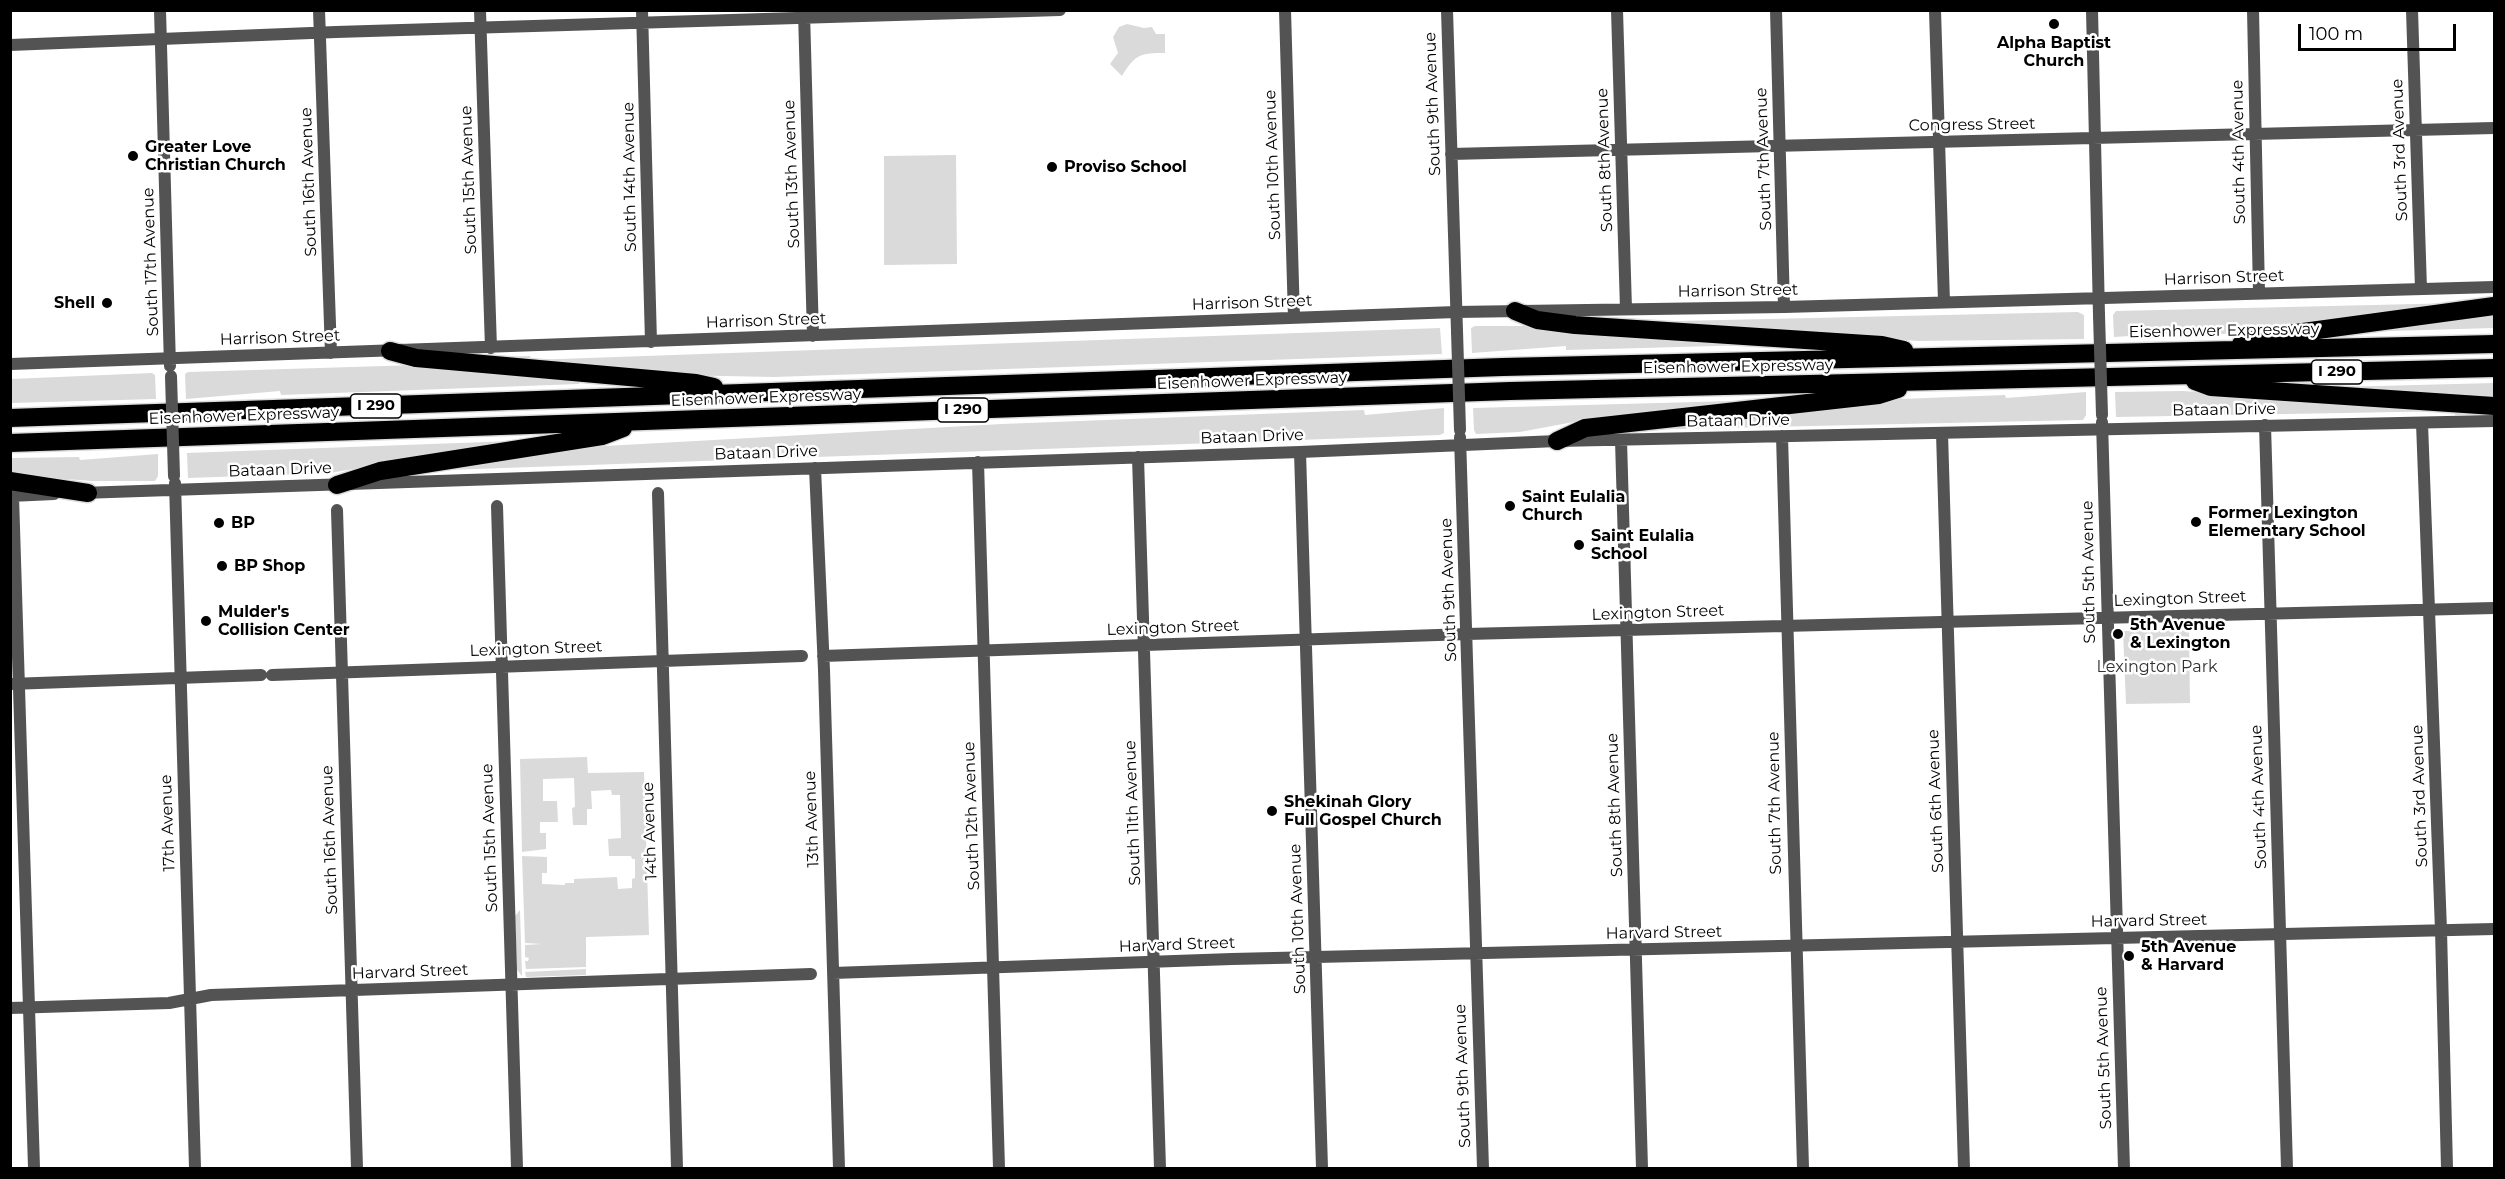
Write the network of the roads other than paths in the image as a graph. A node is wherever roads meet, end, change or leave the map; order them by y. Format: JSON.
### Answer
{"nodes":[{"id":1,"x":160,"y":10,"type":"edge"},
{"id":2,"x":320,"y":10,"type":"edge"},
{"id":3,"x":480,"y":10,"type":"edge"},
{"id":4,"x":1060,"y":10,"type":"edge"},
{"id":5,"x":1285,"y":10,"type":"edge"},
{"id":6,"x":1447,"y":10,"type":"edge"},
{"id":7,"x":1617,"y":10,"type":"edge"},
{"id":8,"x":1776,"y":10,"type":"edge"},
{"id":9,"x":1935,"y":10,"type":"edge"},
{"id":10,"x":2092,"y":10,"type":"edge"},
{"id":11,"x":2253,"y":10,"type":"edge"},
{"id":12,"x":2412,"y":10,"type":"edge"},
{"id":13,"x":962,"y":12,"type":"edge"},
{"id":14,"x":804,"y":14,"type":"edge"},
{"id":15,"x":642,"y":17,"type":"edge"},
{"id":16,"x":481,"y":28,"type":"junction"},
{"id":17,"x":320,"y":33,"type":"junction"},
{"id":18,"x":161,"y":39,"type":"junction"},
{"id":19,"x":10,"y":45,"type":"edge"},
{"id":20,"x":2494,"y":128,"type":"edge"},
{"id":21,"x":2416,"y":130,"type":"junction"},
{"id":22,"x":2255,"y":134,"type":"junction"},
{"id":23,"x":2095,"y":138,"type":"junction"},
{"id":24,"x":1939,"y":142,"type":"junction"},
{"id":25,"x":1780,"y":146,"type":"junction"},
{"id":26,"x":1621,"y":150,"type":"junction"},
{"id":27,"x":1451,"y":154,"type":"junction"},
{"id":28,"x":2494,"y":287,"type":"edge"},
{"id":29,"x":2421,"y":289,"type":"junction"},
{"id":30,"x":2259,"y":293,"type":"junction"},
{"id":31,"x":2099,"y":298,"type":"junction"},
{"id":32,"x":1944,"y":302,"type":"junction"},
{"id":33,"x":2494,"y":306,"type":"edge"},
{"id":34,"x":1784,"y":307,"type":"junction"},
{"id":35,"x":1626,"y":309,"type":"junction"},
{"id":36,"x":1515,"y":311,"type":"junction"},
{"id":37,"x":1456,"y":312,"type":"junction"},
{"id":38,"x":1294,"y":318,"type":"junction"},
{"id":39,"x":813,"y":336,"type":"junction"},
{"id":40,"x":651,"y":342,"type":"junction"},
{"id":41,"x":2494,"y":344,"type":"edge"},
{"id":42,"x":492,"y":348,"type":"junction"},
{"id":43,"x":390,"y":351,"type":"junction"},
{"id":44,"x":2223,"y":351,"type":"junction"},
{"id":45,"x":332,"y":353,"type":"junction"},
{"id":46,"x":1932,"y":357,"type":"junction"},
{"id":47,"x":170,"y":359,"type":"junction"},
{"id":48,"x":10,"y":364,"type":"edge"},
{"id":49,"x":2494,"y":368,"type":"edge"},
{"id":50,"x":2180,"y":376,"type":"junction"},
{"id":51,"x":1917,"y":382,"type":"junction"},
{"id":52,"x":742,"y":393,"type":"junction"},
{"id":53,"x":2494,"y":406,"type":"edge"},
{"id":54,"x":10,"y":418,"type":"edge"},
{"id":55,"x":2494,"y":421,"type":"edge"},
{"id":56,"x":639,"y":422,"type":"junction"},
{"id":57,"x":2422,"y":423,"type":"junction"},
{"id":58,"x":2265,"y":425,"type":"junction"},
{"id":59,"x":2102,"y":429,"type":"junction"},
{"id":60,"x":1942,"y":433,"type":"junction"},
{"id":61,"x":1782,"y":436,"type":"junction"},
{"id":62,"x":1621,"y":440,"type":"junction"},
{"id":63,"x":1557,"y":441,"type":"junction"},
{"id":64,"x":10,"y":443,"type":"edge"},
{"id":65,"x":1460,"y":444,"type":"junction"},
{"id":66,"x":1300,"y":452,"type":"junction"},
{"id":67,"x":1138,"y":457,"type":"junction"},
{"id":68,"x":978,"y":462,"type":"junction"},
{"id":69,"x":815,"y":468,"type":"junction"},
{"id":70,"x":174,"y":476,"type":"joint"},
{"id":71,"x":337,"y":485,"type":"junction"},
{"id":72,"x":175,"y":490,"type":"junction"},
{"id":73,"x":11,"y":491,"type":"edge"},
{"id":74,"x":88,"y":493,"type":"joint"},
{"id":75,"x":658,"y":493,"type":"dead end"},
{"id":76,"x":497,"y":506,"type":"dead end"},
{"id":77,"x":337,"y":510,"type":"dead end"},
{"id":78,"x":2494,"y":608,"type":"edge"},
{"id":79,"x":2429,"y":609,"type":"junction"},
{"id":80,"x":2270,"y":613,"type":"junction"},
{"id":81,"x":2107,"y":618,"type":"junction"},
{"id":82,"x":1947,"y":622,"type":"junction"},
{"id":83,"x":1787,"y":626,"type":"junction"},
{"id":84,"x":1626,"y":630,"type":"junction"},
{"id":85,"x":1467,"y":634,"type":"junction"},
{"id":86,"x":1306,"y":640,"type":"junction"},
{"id":87,"x":1144,"y":645,"type":"junction"},
{"id":88,"x":984,"y":652,"type":"junction"},
{"id":89,"x":802,"y":656,"type":"dead end"},
{"id":90,"x":823,"y":656,"type":"junction"},
{"id":91,"x":662,"y":661,"type":"junction"},
{"id":92,"x":501,"y":667,"type":"junction"},
{"id":93,"x":342,"y":672,"type":"junction"},
{"id":94,"x":180,"y":677,"type":"junction"},
{"id":95,"x":15,"y":684,"type":"edge"},
{"id":96,"x":2494,"y":929,"type":"edge"},
{"id":97,"x":2441,"y":930,"type":"junction"},
{"id":98,"x":2280,"y":934,"type":"junction"},
{"id":99,"x":2117,"y":938,"type":"junction"},
{"id":100,"x":1956,"y":942,"type":"junction"},
{"id":101,"x":1795,"y":946,"type":"junction"},
{"id":102,"x":1636,"y":950,"type":"junction"},
{"id":103,"x":1476,"y":954,"type":"junction"},
{"id":104,"x":1316,"y":957,"type":"junction"},
{"id":105,"x":1153,"y":963,"type":"junction"},
{"id":106,"x":993,"y":968,"type":"junction"},
{"id":107,"x":834,"y":973,"type":"junction"},
{"id":108,"x":811,"y":974,"type":"dead end"},
{"id":109,"x":671,"y":979,"type":"junction"},
{"id":110,"x":512,"y":984,"type":"junction"},
{"id":111,"x":351,"y":990,"type":"junction"},
{"id":112,"x":189,"y":998,"type":"junction"},
{"id":113,"x":10,"y":1008,"type":"edge"},
{"id":114,"x":29,"y":1008,"type":"junction"},
{"id":115,"x":34,"y":1168,"type":"edge"},
{"id":116,"x":195,"y":1168,"type":"edge"},
{"id":117,"x":357,"y":1168,"type":"edge"},
{"id":118,"x":517,"y":1168,"type":"edge"},
{"id":119,"x":677,"y":1168,"type":"edge"},
{"id":120,"x":839,"y":1168,"type":"edge"},
{"id":121,"x":999,"y":1168,"type":"edge"},
{"id":122,"x":1160,"y":1168,"type":"edge"},
{"id":123,"x":1322,"y":1168,"type":"edge"},
{"id":124,"x":1482,"y":1168,"type":"edge"},
{"id":125,"x":1642,"y":1168,"type":"edge"},
{"id":126,"x":1803,"y":1168,"type":"edge"},
{"id":127,"x":1964,"y":1168,"type":"edge"},
{"id":128,"x":2124,"y":1168,"type":"edge"},
{"id":129,"x":2287,"y":1168,"type":"edge"},
{"id":130,"x":2446,"y":1168,"type":"edge"}],
"edges":[{"from":1,"to":18,"type":"street","name":"South 17th Avenue"},
{"from":2,"to":17,"type":"street","name":"South 16th Avenue"},
{"from":3,"to":16,"type":"street","name":"South 15th Avenue"},
{"from":4,"to":13,"type":"street"},
{"from":5,"to":38,"type":"street","name":"South 10th Avenue"},
{"from":6,"to":27,"type":"street","name":"South 9th Avenue"},
{"from":7,"to":26,"type":"street","name":"South 8th Avenue"},
{"from":8,"to":25,"type":"street","name":"South 7th Avenue"},
{"from":9,"to":24,"type":"street"},
{"from":10,"to":23,"type":"street","name":"South 5th Avenue"},
{"from":11,"to":22,"type":"street","name":"South 4th Avenue"},
{"from":12,"to":21,"type":"street","name":"South 3rd Avenue"},
{"from":13,"to":14,"type":"street"},
{"from":14,"to":15,"type":"street"},
{"from":14,"to":39,"type":"street","name":"South 13th Avenue"},
{"from":15,"to":16,"type":"street"},
{"from":15,"to":40,"type":"street","name":"South 14th Avenue"},
{"from":16,"to":17,"type":"street"},
{"from":16,"to":42,"type":"street","name":"South 15th Avenue"},
{"from":17,"to":18,"type":"street"},
{"from":17,"to":45,"type":"street","name":"South 16th Avenue"},
{"from":18,"to":19,"type":"street"},
{"from":18,"to":47,"type":"street","name":"South 17th Avenue"},
{"from":20,"to":21,"type":"street","name":"Congress Street"},
{"from":21,"to":22,"type":"street","name":"Congress Street"},
{"from":21,"to":29,"type":"street","name":"South 3rd Avenue"},
{"from":22,"to":23,"type":"street","name":"Congress Street"},
{"from":22,"to":30,"type":"street","name":"South 4th Avenue"},
{"from":23,"to":24,"type":"street","name":"Congress Street"},
{"from":23,"to":31,"type":"street","name":"South 5th Avenue"},
{"from":24,"to":25,"type":"street","name":"Congress Street"},
{"from":24,"to":32,"type":"street"},
{"from":25,"to":26,"type":"street","name":"Congress Street"},
{"from":25,"to":34,"type":"street","name":"South 7th Avenue"},
{"from":26,"to":27,"type":"street","name":"Congress Street"},
{"from":26,"to":35,"type":"street","name":"South 8th Avenue"},
{"from":27,"to":37,"type":"street","name":"South 9th Avenue"},
{"from":28,"to":29,"type":"street","name":"Harrison Street"},
{"from":29,"to":30,"type":"street","name":"Harrison Street"},
{"from":30,"to":31,"type":"street","name":"Harrison Street"},
{"from":31,"to":32,"type":"street","name":"Harrison Street"},
{"from":31,"to":59,"type":"street","name":"South 5th Avenue","bridge":true},
{"from":32,"to":34,"type":"street","name":"Harrison Street"},
{"from":33,"to":44,"type":"highway"},
{"from":34,"to":35,"type":"street","name":"Harrison Street"},
{"from":35,"to":36,"type":"street","name":"Harrison Street"},
{"from":36,"to":37,"type":"street","name":"Harrison Street"},
{"from":36,"to":46,"type":"highway"},
{"from":37,"to":38,"type":"street","name":"Harrison Street"},
{"from":37,"to":65,"type":"street","name":"South 9th Avenue","bridge":true},
{"from":38,"to":39,"type":"street","name":"Harrison Street"},
{"from":39,"to":40,"type":"street","name":"Harrison Street"},
{"from":40,"to":42,"type":"street","name":"Harrison Street"},
{"from":41,"to":44,"type":"highway","name":"Eisenhower Expressway","number":"I 290"},
{"from":42,"to":43,"type":"street","name":"Harrison Street"},
{"from":43,"to":45,"type":"street","name":"Harrison Street"},
{"from":43,"to":52,"type":"highway"},
{"from":44,"to":46,"type":"highway","name":"Eisenhower Expressway","number":"I 290"},
{"from":45,"to":47,"type":"street","name":"Harrison Street"},
{"from":46,"to":52,"type":"highway","name":"Eisenhower Expressway","number":"I 290"},
{"from":47,"to":48,"type":"street","name":"Harrison Street"},
{"from":47,"to":70,"type":"street","name":"South 17th Avenue","bridge":true},
{"from":49,"to":50,"type":"highway","name":"Eisenhower Expressway","number":"I 290"},
{"from":50,"to":51,"type":"highway","name":"Eisenhower Expressway","number":"I 290"},
{"from":50,"to":53,"type":"highway"},
{"from":51,"to":56,"type":"highway","name":"Eisenhower Expressway","number":"I 290"},
{"from":51,"to":63,"type":"highway"},
{"from":52,"to":54,"type":"highway","name":"Eisenhower Expressway","number":"I 290"},
{"from":55,"to":57,"type":"street","name":"Bataan Drive"},
{"from":56,"to":64,"type":"highway","name":"Eisenhower Expressway","number":"I 290"},
{"from":56,"to":71,"type":"highway"},
{"from":57,"to":58,"type":"street","name":"Bataan Drive"},
{"from":57,"to":79,"type":"street","name":"South 3rd Avenue"},
{"from":58,"to":59,"type":"street","name":"Bataan Drive"},
{"from":58,"to":80,"type":"street","name":"South 4th Avenue"},
{"from":59,"to":60,"type":"street","name":"Bataan Drive"},
{"from":59,"to":81,"type":"street","name":"South 5th Avenue"},
{"from":60,"to":61,"type":"street","name":"Bataan Drive"},
{"from":60,"to":82,"type":"street","name":"South 6th Avenue"},
{"from":61,"to":62,"type":"street","name":"Bataan Drive"},
{"from":61,"to":83,"type":"street","name":"South 7th Avenue"},
{"from":62,"to":63,"type":"street","name":"Bataan Drive"},
{"from":62,"to":84,"type":"street","name":"South 8th Avenue"},
{"from":63,"to":65,"type":"street","name":"Bataan Drive"},
{"from":65,"to":66,"type":"street","name":"Bataan Drive"},
{"from":65,"to":85,"type":"street","name":"South 9th Avenue"},
{"from":66,"to":67,"type":"street","name":"Bataan Drive"},
{"from":66,"to":86,"type":"street","name":"South 10th Avenue"},
{"from":67,"to":68,"type":"street","name":"Bataan Drive"},
{"from":67,"to":87,"type":"street","name":"South 11th Avenue"},
{"from":68,"to":69,"type":"street","name":"Bataan Drive"},
{"from":68,"to":88,"type":"street","name":"South 12th Avenue"},
{"from":69,"to":71,"type":"street","name":"Bataan Drive"},
{"from":69,"to":90,"type":"street","name":"13th Avenue"},
{"from":70,"to":72,"type":"street","name":"17th Avenue"},
{"from":71,"to":72,"type":"street","name":"Bataan Drive"},
{"from":72,"to":74,"type":"street","name":"Bataan Drive"},
{"from":72,"to":94,"type":"street","name":"17th Avenue"},
{"from":73,"to":74,"type":"highway"},
{"from":73,"to":95,"type":"street"},
{"from":75,"to":91,"type":"street","name":"14th Avenue"},
{"from":76,"to":92,"type":"street","name":"South 15th Avenue"},
{"from":77,"to":93,"type":"street","name":"South 16th Avenue"},
{"from":78,"to":79,"type":"street","name":"Lexington Street"},
{"from":79,"to":80,"type":"street","name":"Lexington Street"},
{"from":79,"to":97,"type":"street","name":"South 3rd Avenue"},
{"from":80,"to":81,"type":"street","name":"Lexington Street"},
{"from":80,"to":98,"type":"street","name":"South 4th Avenue"},
{"from":81,"to":82,"type":"street","name":"Lexington Street"},
{"from":81,"to":99,"type":"street","name":"South 5th Avenue"},
{"from":82,"to":83,"type":"street","name":"Lexington Street"},
{"from":82,"to":100,"type":"street","name":"South 6th Avenue"},
{"from":83,"to":84,"type":"street","name":"Lexington Street"},
{"from":83,"to":101,"type":"street","name":"South 7th Avenue"},
{"from":84,"to":85,"type":"street","name":"Lexington Street"},
{"from":84,"to":102,"type":"street","name":"South 8th Avenue"},
{"from":85,"to":86,"type":"street","name":"Lexington Street"},
{"from":85,"to":103,"type":"street","name":"South 9th Avenue"},
{"from":86,"to":87,"type":"street","name":"Lexington Street"},
{"from":86,"to":104,"type":"street","name":"South 10th Avenue"},
{"from":87,"to":88,"type":"street","name":"Lexington Street"},
{"from":87,"to":105,"type":"street","name":"South 11th Avenue"},
{"from":88,"to":90,"type":"street","name":"Lexington Street"},
{"from":88,"to":106,"type":"street","name":"South 12th Avenue"},
{"from":89,"to":91,"type":"street","name":"Lexington Street"},
{"from":90,"to":107,"type":"street","name":"13th Avenue"},
{"from":91,"to":92,"type":"street","name":"Lexington Street"},
{"from":91,"to":109,"type":"street","name":"14th Avenue"},
{"from":92,"to":93,"type":"street","name":"Lexington Street"},
{"from":92,"to":110,"type":"street","name":"South 15th Avenue"},
{"from":93,"to":94,"type":"street","name":"Lexington Street"},
{"from":93,"to":111,"type":"street","name":"South 16th Avenue"},
{"from":94,"to":95,"type":"street","name":"Lexington Street"},
{"from":94,"to":112,"type":"street","name":"17th Avenue"},
{"from":95,"to":114,"type":"street"},
{"from":96,"to":97,"type":"street","name":"Harvard Street"},
{"from":97,"to":98,"type":"street","name":"Harvard Street"},
{"from":97,"to":130,"type":"street","name":"South 3rd Avenue"},
{"from":98,"to":99,"type":"street","name":"Harvard Street"},
{"from":98,"to":129,"type":"street","name":"South 4th Avenue"},
{"from":99,"to":100,"type":"street","name":"Harvard Street"},
{"from":99,"to":128,"type":"street","name":"South 5th Avenue"},
{"from":100,"to":101,"type":"street","name":"Harvard Street"},
{"from":100,"to":127,"type":"street","name":"South 6th Avenue"},
{"from":101,"to":102,"type":"street","name":"Harvard Street"},
{"from":101,"to":126,"type":"street","name":"South 7th Avenue"},
{"from":102,"to":103,"type":"street","name":"Harvard Street"},
{"from":102,"to":125,"type":"street","name":"South 8th Avenue"},
{"from":103,"to":104,"type":"street","name":"Harvard Street"},
{"from":103,"to":124,"type":"street","name":"South 9th Avenue"},
{"from":104,"to":105,"type":"street","name":"Harvard Street"},
{"from":104,"to":123,"type":"street","name":"South 10th Avenue"},
{"from":105,"to":106,"type":"street","name":"Harvard Street"},
{"from":105,"to":122,"type":"street","name":"South 11th Avenue"},
{"from":106,"to":107,"type":"street","name":"Harvard Street"},
{"from":106,"to":121,"type":"street","name":"South 12th Avenue"},
{"from":107,"to":120,"type":"street","name":"13th Avenue"},
{"from":108,"to":109,"type":"street","name":"Harvard Street"},
{"from":109,"to":110,"type":"street","name":"Harvard Street"},
{"from":109,"to":119,"type":"street","name":"14th Avenue"},
{"from":110,"to":111,"type":"street","name":"Harvard Street"},
{"from":110,"to":118,"type":"street","name":"South 15th Avenue"},
{"from":111,"to":112,"type":"street","name":"Harvard Street"},
{"from":111,"to":117,"type":"street","name":"South 16th Avenue"},
{"from":112,"to":114,"type":"street","name":"Harvard Street"},
{"from":112,"to":116,"type":"street","name":"17th Avenue"},
{"from":113,"to":114,"type":"street","name":"Harvard Street"},
{"from":114,"to":115,"type":"street"}]}
